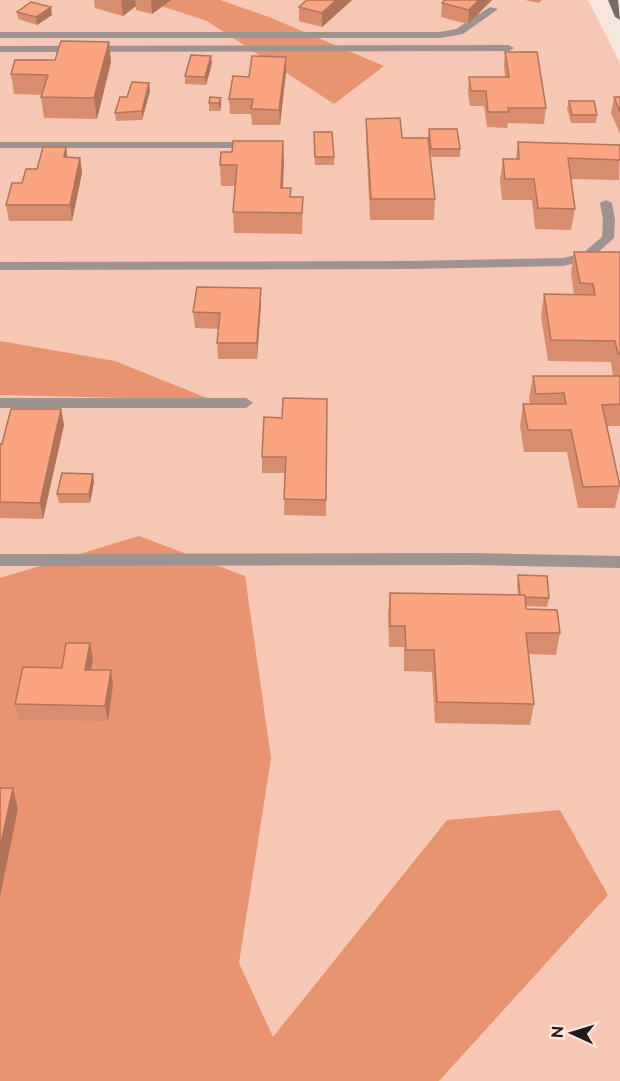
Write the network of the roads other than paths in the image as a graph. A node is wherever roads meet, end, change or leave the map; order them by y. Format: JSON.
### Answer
{"nodes":[{"id":1,"x":613,"y":0,"type":"edge"},
{"id":2,"x":493,"y":9,"type":"dead end"},
{"id":3,"x":620,"y":17,"type":"edge"},
{"id":4,"x":0,"y":34,"type":"edge"},
{"id":5,"x":509,"y":48,"type":"dead end"},
{"id":6,"x":0,"y":49,"type":"edge"},
{"id":7,"x":0,"y":146,"type":"edge"},
{"id":8,"x":271,"y":146,"type":"edge"},
{"id":9,"x":606,"y":203,"type":"dead end"},
{"id":10,"x":0,"y":266,"type":"edge"},
{"id":11,"x":0,"y":403,"type":"edge"},
{"id":12,"x":246,"y":403,"type":"dead end"},
{"id":13,"x":0,"y":560,"type":"edge"},
{"id":14,"x":620,"y":562,"type":"edge"}],
"edges":[{"from":1,"to":3,"type":"main road"},
{"from":2,"to":4,"type":"street"},
{"from":5,"to":6,"type":"street"},
{"from":7,"to":8,"type":"street"},
{"from":9,"to":10,"type":"street"},
{"from":11,"to":12,"type":"street"},
{"from":13,"to":14,"type":"street"}]}
